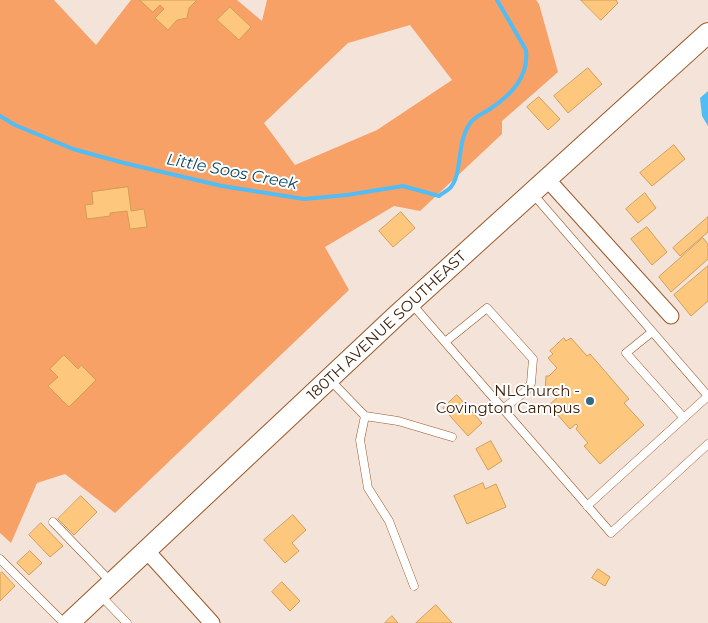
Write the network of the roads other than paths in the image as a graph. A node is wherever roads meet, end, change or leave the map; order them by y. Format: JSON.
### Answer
{"nodes":[{"id":1,"x":708,"y":33,"type":"edge"},
{"id":2,"x":547,"y":179,"type":"junction"},
{"id":3,"x":532,"y":192,"type":"junction"},
{"id":4,"x":411,"y":302,"type":"junction"},
{"id":5,"x":671,"y":316,"type":"dead end"},
{"id":6,"x":652,"y":332,"type":"junction"},
{"id":7,"x":445,"y":342,"type":"junction"},
{"id":8,"x":329,"y":379,"type":"junction"},
{"id":9,"x":504,"y":409,"type":"junction"},
{"id":10,"x":365,"y":416,"type":"junction"},
{"id":11,"x":684,"y":418,"type":"junction"},
{"id":12,"x":452,"y":437,"type":"dead end"},
{"id":13,"x":708,"y":444,"type":"edge"},
{"id":14,"x":588,"y":506,"type":"junction"},
{"id":15,"x":53,"y":522,"type":"dead end"},
{"id":16,"x":146,"y":550,"type":"junction"},
{"id":17,"x":0,"y":559,"type":"edge"},
{"id":18,"x":414,"y":586,"type":"dead end"},
{"id":19,"x":106,"y":589,"type":"junction"},
{"id":20,"x":64,"y":623,"type":"edge"},
{"id":21,"x":69,"y":623,"type":"edge"},
{"id":22,"x":126,"y":623,"type":"edge"},
{"id":23,"x":212,"y":623,"type":"edge"}],
"edges":[{"from":1,"to":2,"type":"street","name":"180TH AVENUE SOUTHEAST"},
{"from":2,"to":3,"type":"street","name":"180TH AVENUE SOUTHEAST"},
{"from":2,"to":5,"type":"street"},
{"from":3,"to":4,"type":"street","name":"180TH AVENUE SOUTHEAST"},
{"from":3,"to":6,"type":"lane"},
{"from":4,"to":7,"type":"lane"},
{"from":4,"to":8,"type":"street","name":"180TH AVENUE SOUTHEAST"},
{"from":6,"to":11,"type":"lane"},
{"from":6,"to":11,"type":"lane"},
{"from":7,"to":9,"type":"lane"},
{"from":7,"to":9,"type":"lane"},
{"from":8,"to":10,"type":"lane"},
{"from":8,"to":16,"type":"street","name":"180TH AVENUE SOUTHEAST"},
{"from":9,"to":14,"type":"lane"},
{"from":10,"to":12,"type":"lane"},
{"from":10,"to":18,"type":"lane"},
{"from":11,"to":14,"type":"lane"},
{"from":13,"to":14,"type":"lane"},
{"from":15,"to":19,"type":"lane"},
{"from":16,"to":19,"type":"street","name":"180TH AVENUE SOUTHEAST"},
{"from":16,"to":23,"type":"street"},
{"from":17,"to":20,"type":"lane"},
{"from":19,"to":21,"type":"street","name":"180TH AVENUE SOUTHEAST"},
{"from":19,"to":22,"type":"lane"}]}
